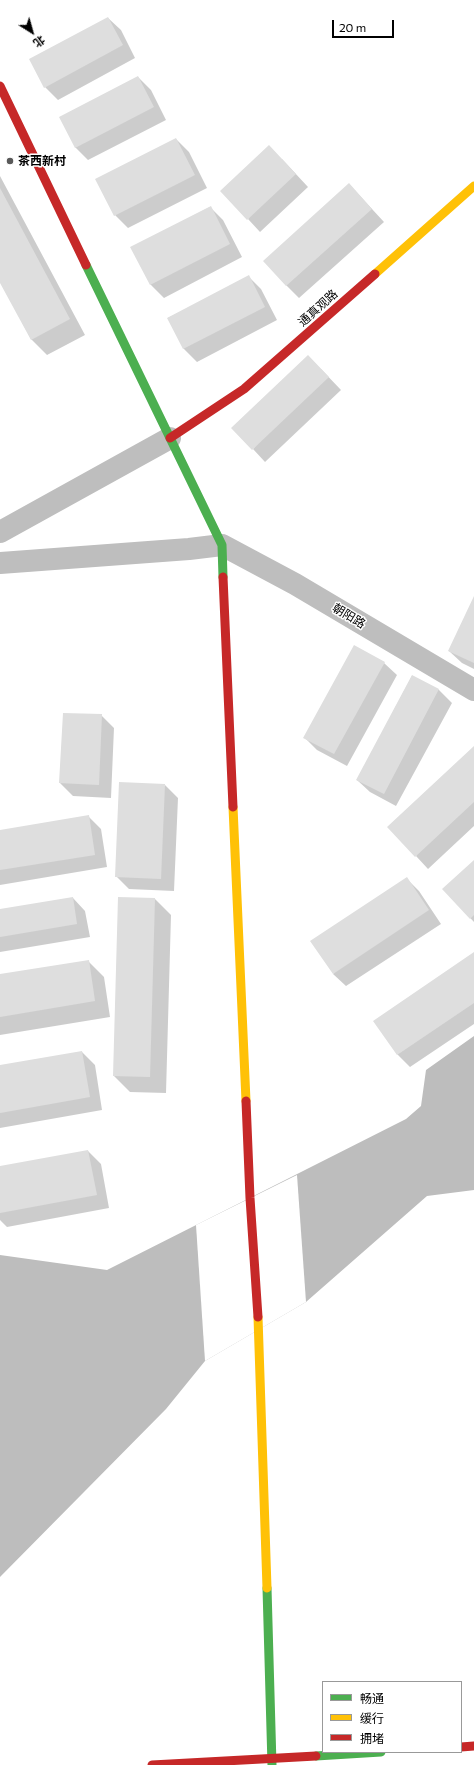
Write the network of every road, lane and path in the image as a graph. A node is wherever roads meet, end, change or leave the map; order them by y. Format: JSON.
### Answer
{"nodes":[{"id":1,"x":0,"y":86,"type":"edge"},
{"id":2,"x":474,"y":186,"type":"edge"},
{"id":3,"x":170,"y":438,"type":"junction"},
{"id":4,"x":0,"y":532,"type":"edge"},
{"id":5,"x":222,"y":545,"type":"junction"},
{"id":6,"x":0,"y":563,"type":"edge"},
{"id":7,"x":474,"y":690,"type":"edge"},
{"id":8,"x":474,"y":1746,"type":"edge"},
{"id":9,"x":462,"y":1747,"type":"edge"},
{"id":10,"x":370,"y":1753,"type":"edge"},
{"id":11,"x":272,"y":1762,"type":"edge"},
{"id":12,"x":152,"y":1765,"type":"edge"}],
"edges":[{"from":1,"to":3,"type":"main road"},
{"from":2,"to":3,"type":"main road","name":"通真观路"},
{"from":3,"to":4,"type":"street"},
{"from":3,"to":5,"type":"main road"},
{"from":5,"to":6,"type":"street"},
{"from":5,"to":7,"type":"street","name":"朝阳路"},
{"from":5,"to":11,"type":"main road"},
{"from":8,"to":9,"type":"main road"},
{"from":10,"to":11,"type":"main road"},
{"from":11,"to":12,"type":"main road"}]}
